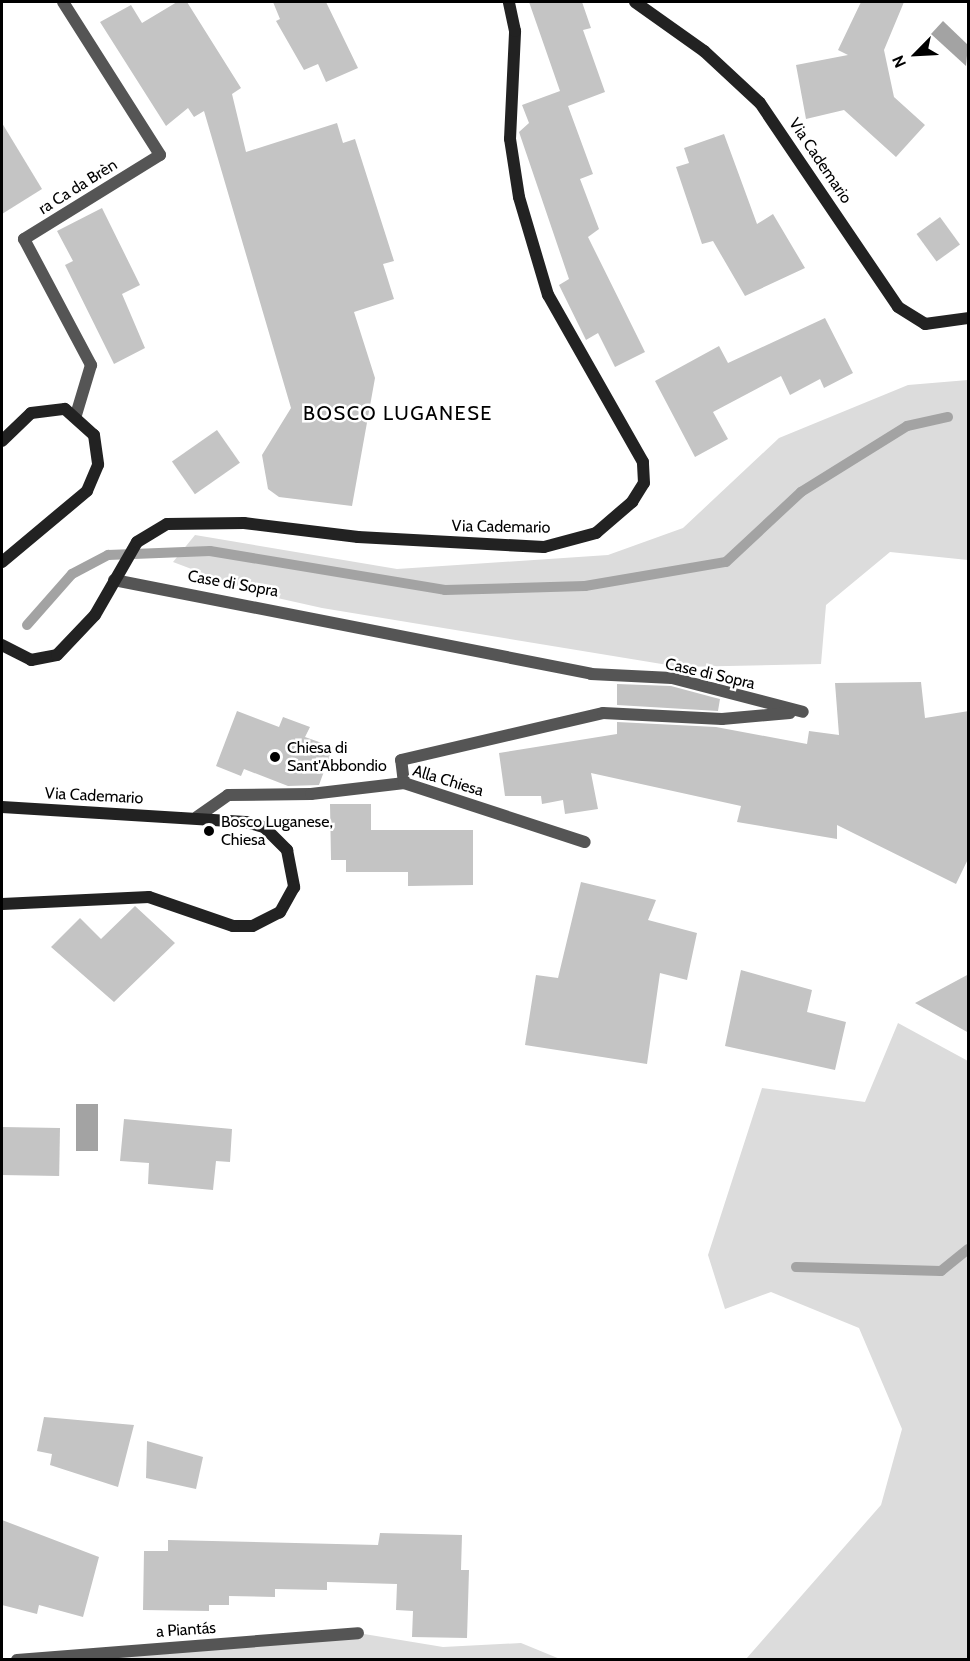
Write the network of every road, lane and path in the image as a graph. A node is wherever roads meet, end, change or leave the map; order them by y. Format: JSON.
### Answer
{"nodes":[{"id":1,"x":63,"y":2,"type":"edge"},
{"id":2,"x":509,"y":2,"type":"edge"},
{"id":3,"x":635,"y":2,"type":"edge"},
{"id":4,"x":969,"y":318,"type":"edge"},
{"id":5,"x":76,"y":415,"type":"junction"},
{"id":6,"x":2,"y":441,"type":"edge"},
{"id":7,"x":2,"y":562,"type":"edge"},
{"id":8,"x":118,"y":575,"type":"junction"},
{"id":9,"x":2,"y":645,"type":"edge"},
{"id":10,"x":404,"y":783,"type":"junction"},
{"id":11,"x":2,"y":807,"type":"edge"},
{"id":12,"x":197,"y":817,"type":"junction"},
{"id":13,"x":585,"y":842,"type":"dead end"},
{"id":14,"x":2,"y":904,"type":"edge"},
{"id":15,"x":358,"y":1633,"type":"dead end"},
{"id":16,"x":16,"y":1659,"type":"edge"}],
"edges":[{"from":1,"to":5,"type":"street","name":"ra Ca da Brèn"},
{"from":2,"to":8,"type":"street","name":"Via Cademario"},
{"from":3,"to":4,"type":"street","name":"Via Cademario"},
{"from":5,"to":6,"type":"street"},
{"from":5,"to":7,"type":"street"},
{"from":8,"to":9,"type":"street","name":"Via Cademario"},
{"from":8,"to":10,"type":"street","name":"Case di Sopra"},
{"from":10,"to":12,"type":"street","name":"Alla Chiesa"},
{"from":10,"to":13,"type":"street","name":"Alla Chiesa"},
{"from":11,"to":12,"type":"street","name":"Via Cademario"},
{"from":12,"to":14,"type":"street","name":"Via Cademario"},
{"from":15,"to":16,"type":"street","name":"a Piantás"}]}
